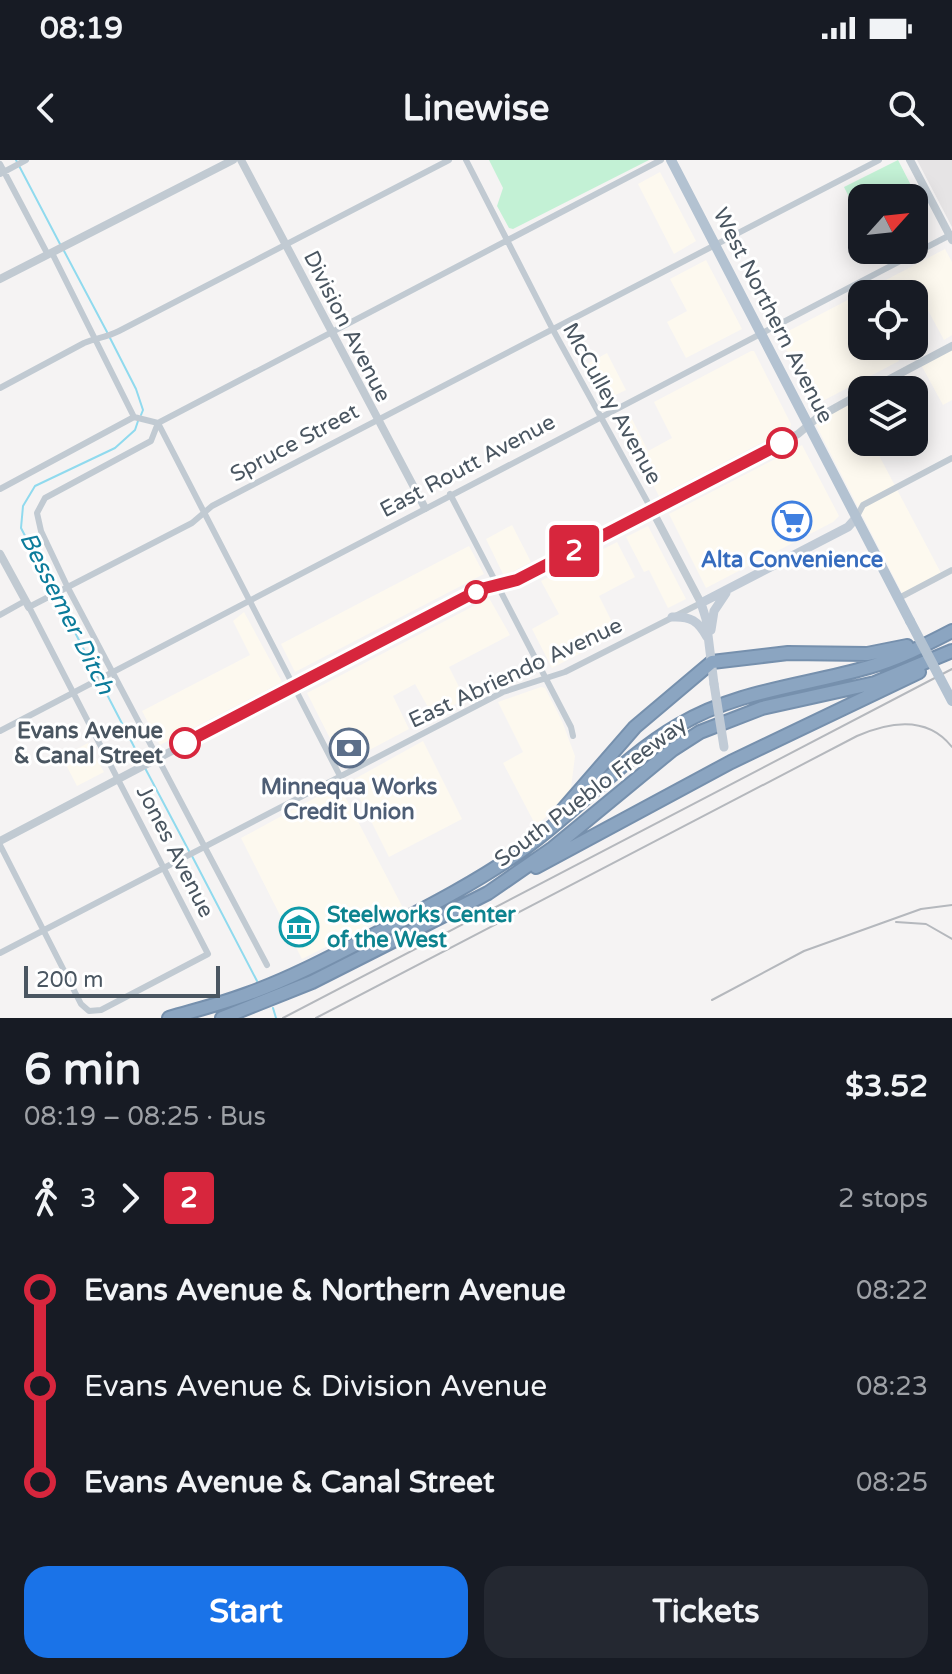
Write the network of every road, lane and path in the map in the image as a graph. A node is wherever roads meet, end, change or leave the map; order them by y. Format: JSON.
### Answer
{"nodes":[{"id":1,"x":26,"y":160,"type":"edge"},
{"id":2,"x":233,"y":160,"type":"edge"},
{"id":3,"x":241,"y":160,"type":"edge"},
{"id":4,"x":449,"y":160,"type":"edge"},
{"id":5,"x":466,"y":160,"type":"edge"},
{"id":6,"x":661,"y":160,"type":"edge"},
{"id":7,"x":671,"y":160,"type":"edge"},
{"id":8,"x":879,"y":160,"type":"edge"},
{"id":9,"x":910,"y":160,"type":"edge"},
{"id":10,"x":0,"y":164,"type":"edge"},
{"id":11,"x":2,"y":173,"type":"edge"},
{"id":12,"x":951,"y":236,"type":"edge"},
{"id":13,"x":506,"y":240,"type":"junction"},
{"id":14,"x":286,"y":244,"type":"junction"},
{"id":15,"x":715,"y":245,"type":"junction"},
{"id":16,"x":53,"y":252,"type":"junction"},
{"id":17,"x":0,"y":279,"type":"edge"},
{"id":18,"x":552,"y":328,"type":"junction"},
{"id":19,"x":332,"y":332,"type":"junction"},
{"id":20,"x":760,"y":332,"type":"junction"},
{"id":21,"x":100,"y":339,"type":"junction"},
{"id":22,"x":952,"y":346,"type":"edge"},
{"id":23,"x":895,"y":376,"type":"edge"},
{"id":24,"x":0,"y":388,"type":"edge"},
{"id":25,"x":848,"y":401,"type":"edge"},
{"id":26,"x":600,"y":416,"type":"junction"},
{"id":27,"x":134,"y":417,"type":"junction"},
{"id":28,"x":376,"y":419,"type":"junction"},
{"id":29,"x":158,"y":423,"type":"junction"},
{"id":30,"x":808,"y":425,"type":"junction"},
{"id":31,"x":952,"y":458,"type":"edge"},
{"id":32,"x":0,"y":489,"type":"edge"},
{"id":33,"x":450,"y":494,"type":"junction"},
{"id":34,"x":425,"y":508,"type":"junction"},
{"id":35,"x":653,"y":512,"type":"junction"},
{"id":36,"x":204,"y":515,"type":"junction"},
{"id":37,"x":856,"y":518,"type":"junction"},
{"id":38,"x":0,"y":554,"type":"edge"},
{"id":39,"x":952,"y":570,"type":"edge"},
{"id":40,"x":496,"y":584,"type":"junction"},
{"id":41,"x":733,"y":586,"type":"junction"},
{"id":42,"x":68,"y":588,"type":"junction"},
{"id":43,"x":898,"y":598,"type":"junction"},
{"id":44,"x":248,"y":600,"type":"junction"},
{"id":45,"x":701,"y":603,"type":"junction"},
{"id":46,"x":27,"y":604,"type":"junction"},
{"id":47,"x":0,"y":615,"type":"edge"},
{"id":48,"x":672,"y":617,"type":"junction"},
{"id":49,"x":952,"y":631,"type":"edge"},
{"id":50,"x":709,"y":641,"type":"junction"},
{"id":51,"x":952,"y":651,"type":"edge"},
{"id":52,"x":712,"y":662,"type":"junction"},
{"id":53,"x":113,"y":672,"type":"junction"},
{"id":54,"x":546,"y":679,"type":"junction"},
{"id":55,"x":293,"y":687,"type":"junction"},
{"id":56,"x":73,"y":692,"type":"junction"},
{"id":57,"x":952,"y":701,"type":"edge"},
{"id":58,"x":0,"y":731,"type":"edge"},
{"id":59,"x":573,"y":736,"type":"dead end"},
{"id":60,"x":157,"y":758,"type":"junction"},
{"id":61,"x":731,"y":762,"type":"junction"},
{"id":62,"x":340,"y":776,"type":"junction"},
{"id":63,"x":118,"y":778,"type":"junction"},
{"id":64,"x":0,"y":843,"type":"edge"},
{"id":65,"x":204,"y":846,"type":"junction"},
{"id":66,"x":518,"y":853,"type":"junction"},
{"id":67,"x":164,"y":867,"type":"junction"},
{"id":68,"x":488,"y":893,"type":"junction"},
{"id":69,"x":43,"y":930,"type":"junction"},
{"id":70,"x":0,"y":953,"type":"edge"},
{"id":71,"x":267,"y":965,"type":"dead end"},
{"id":72,"x":169,"y":1018,"type":"edge"},
{"id":73,"x":222,"y":1018,"type":"edge"}],
"edges":[{"from":1,"to":11,"type":"street"},
{"from":2,"to":16,"type":"street"},
{"from":3,"to":14,"type":"street","name":"Division Avenue"},
{"from":4,"to":14,"type":"street"},
{"from":5,"to":13,"type":"street","name":"McCulley Avenue"},
{"from":6,"to":13,"type":"street"},
{"from":7,"to":15,"type":"main road","name":"West Northern Avenue"},
{"from":8,"to":15,"type":"street","name":"Spruce Street"},
{"from":9,"to":12,"type":"street"},
{"from":10,"to":11,"type":"street"},
{"from":11,"to":16,"type":"street"},
{"from":12,"to":20,"type":"street","name":"East Routt Avenue"},
{"from":13,"to":18,"type":"street","name":"McCulley Avenue"},
{"from":13,"to":19,"type":"street"},
{"from":14,"to":19,"type":"street","name":"Division Avenue"},
{"from":14,"to":21,"type":"street"},
{"from":15,"to":18,"type":"street","name":"Spruce Street"},
{"from":15,"to":20,"type":"main road","name":"West Northern Avenue"},
{"from":16,"to":17,"type":"street"},
{"from":16,"to":21,"type":"street"},
{"from":18,"to":26,"type":"street","name":"McCulley Avenue"},
{"from":18,"to":28,"type":"street","name":"Spruce Street"},
{"from":19,"to":28,"type":"street","name":"Division Avenue"},
{"from":19,"to":29,"type":"street"},
{"from":20,"to":26,"type":"street","name":"East Routt Avenue"},
{"from":20,"to":30,"type":"main road","name":"West Northern Avenue"},
{"from":21,"to":24,"type":"street"},
{"from":21,"to":27,"type":"street"},
{"from":22,"to":23,"type":"street"},
{"from":25,"to":30,"type":"street"},
{"from":26,"to":33,"type":"street","name":"East Routt Avenue"},
{"from":26,"to":35,"type":"street","name":"McCulley Avenue"},
{"from":27,"to":29,"type":"street"},
{"from":27,"to":32,"type":"street"},
{"from":28,"to":34,"type":"street","name":"Division Avenue"},
{"from":28,"to":36,"type":"street","name":"Spruce Street"},
{"from":29,"to":36,"type":"street"},
{"from":29,"to":42,"type":"street"},
{"from":30,"to":35,"type":"street"},
{"from":30,"to":37,"type":"main road","name":"West Northern Avenue"},
{"from":31,"to":37,"type":"street","name":"East Abriendo Avenue"},
{"from":33,"to":34,"type":"street","name":"East Routt Avenue"},
{"from":33,"to":40,"type":"street"},
{"from":34,"to":44,"type":"street","name":"East Routt Avenue"},
{"from":35,"to":40,"type":"street"},
{"from":35,"to":45,"type":"street","name":"McCulley Avenue"},
{"from":36,"to":42,"type":"street","name":"Spruce Street"},
{"from":36,"to":44,"type":"street"},
{"from":37,"to":41,"type":"main road","name":"East Abriendo Avenue"},
{"from":37,"to":43,"type":"main road","name":"West Northern Avenue"},
{"from":38,"to":46,"type":"street","name":"Jones Avenue"},
{"from":39,"to":43,"type":"street"},
{"from":40,"to":54,"type":"street"},
{"from":40,"to":55,"type":"street"},
{"from":41,"to":45,"type":"main road","name":"East Abriendo Avenue"},
{"from":41,"to":50,"type":"main road"},
{"from":42,"to":46,"type":"street","name":"Spruce Street"},
{"from":42,"to":53,"type":"street"},
{"from":43,"to":57,"type":"main road","name":"West Northern Avenue","bridge":true},
{"from":44,"to":53,"type":"street","name":"East Routt Avenue"},
{"from":44,"to":55,"type":"street"},
{"from":45,"to":48,"type":"street","name":"East Abriendo Avenue"},
{"from":45,"to":50,"type":"main road","name":"McCulley Avenue"},
{"from":46,"to":47,"type":"street","name":"Spruce Street"},
{"from":46,"to":56,"type":"street","name":"Jones Avenue"},
{"from":48,"to":50,"type":"main road"},
{"from":48,"to":54,"type":"street","name":"East Abriendo Avenue"},
{"from":49,"to":52,"type":"highway"},
{"from":49,"to":66,"type":"highway","name":"South Pueblo Freeway"},
{"from":50,"to":52,"type":"main road","name":"McCulley Avenue"},
{"from":51,"to":61,"type":"highway"},
{"from":51,"to":68,"type":"highway","name":"South Pueblo Freeway"},
{"from":52,"to":61,"type":"main road","name":"McCulley Avenue","bridge":true},
{"from":52,"to":66,"type":"highway"},
{"from":53,"to":56,"type":"street","name":"East Routt Avenue"},
{"from":53,"to":60,"type":"street"},
{"from":54,"to":59,"type":"street"},
{"from":54,"to":62,"type":"street","name":"East Abriendo Avenue"},
{"from":55,"to":60,"type":"street"},
{"from":55,"to":62,"type":"street"},
{"from":56,"to":58,"type":"street","name":"East Routt Avenue"},
{"from":56,"to":63,"type":"street","name":"Jones Avenue"},
{"from":60,"to":63,"type":"street"},
{"from":60,"to":65,"type":"street"},
{"from":61,"to":68,"type":"highway"},
{"from":62,"to":65,"type":"street","name":"East Abriendo Avenue"},
{"from":63,"to":64,"type":"street"},
{"from":63,"to":67,"type":"street","name":"Jones Avenue"},
{"from":64,"to":69,"type":"street"},
{"from":65,"to":67,"type":"street","name":"East Abriendo Avenue"},
{"from":65,"to":71,"type":"street"},
{"from":66,"to":72,"type":"highway","name":"South Pueblo Freeway"},
{"from":67,"to":69,"type":"street","name":"East Abriendo Avenue"},
{"from":67,"to":69,"type":"street","name":"Jones Avenue"},
{"from":68,"to":73,"type":"highway","name":"South Pueblo Freeway"},
{"from":69,"to":70,"type":"street","name":"East Abriendo Avenue"}]}
